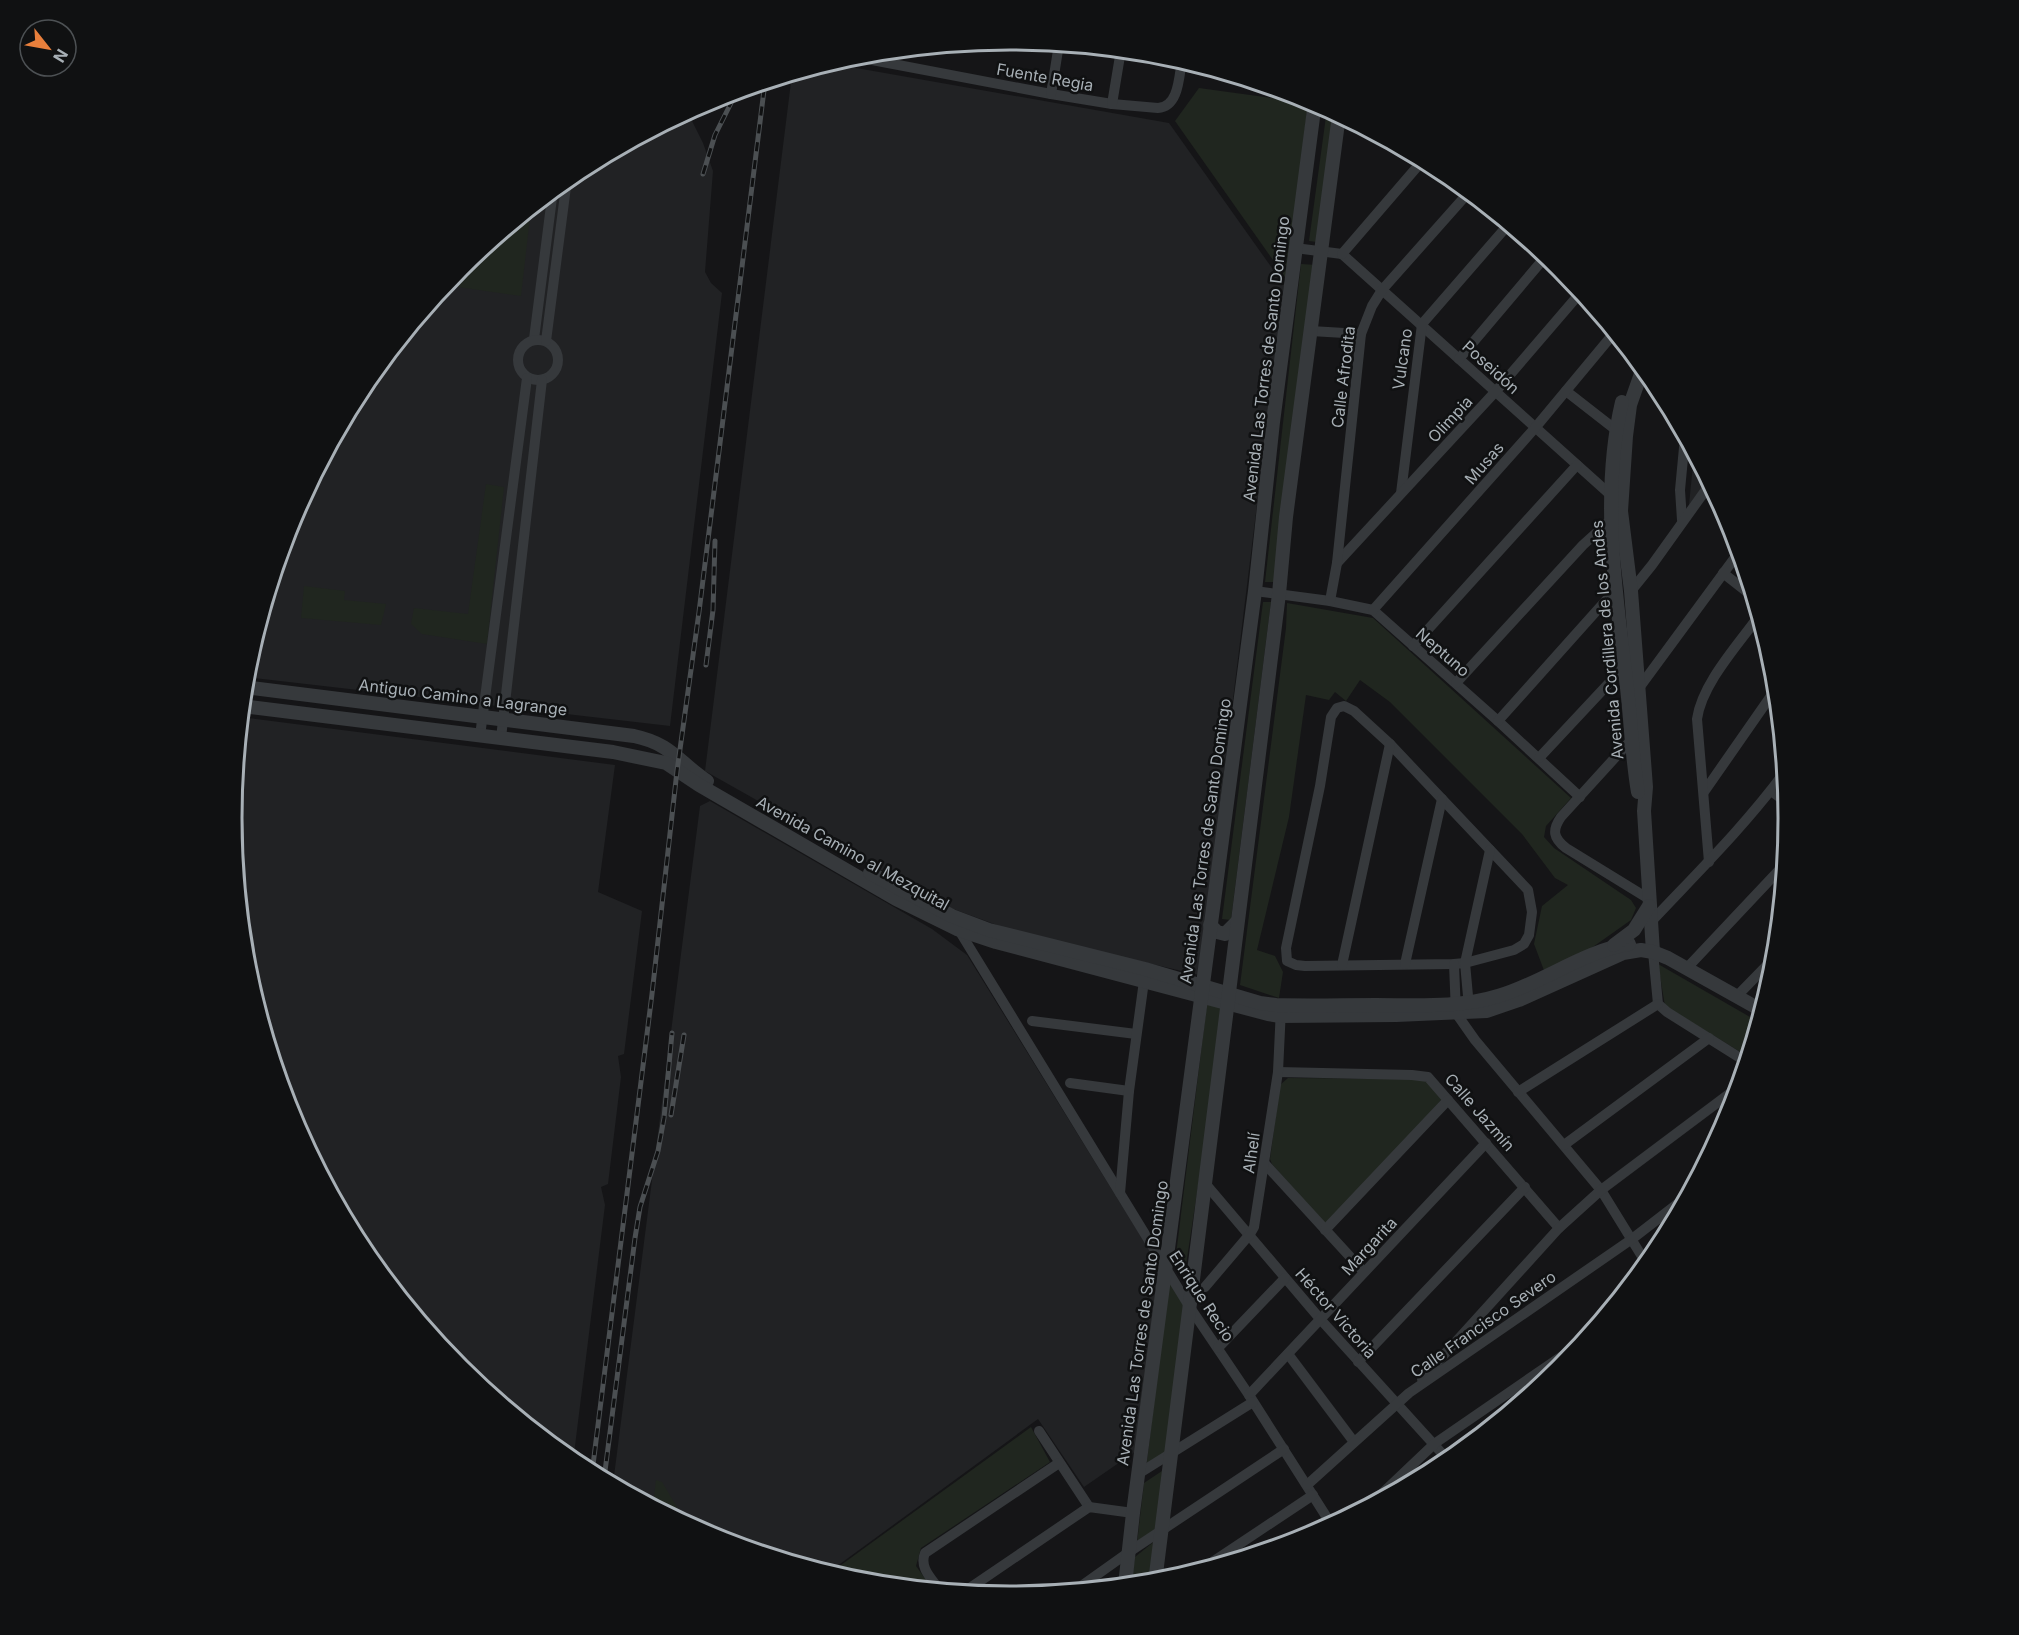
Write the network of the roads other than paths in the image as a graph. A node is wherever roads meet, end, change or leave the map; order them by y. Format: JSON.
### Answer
{"nodes":[{"id":1,"x":1058,"y":51,"type":"edge"},
{"id":2,"x":1120,"y":58,"type":"edge"},
{"id":3,"x":878,"y":61,"type":"edge"},
{"id":4,"x":1180,"y":69,"type":"edge"},
{"id":5,"x":1051,"y":94,"type":"junction"},
{"id":6,"x":1112,"y":104,"type":"junction"},
{"id":7,"x":1314,"y":113,"type":"edge"},
{"id":8,"x":1338,"y":124,"type":"edge"},
{"id":9,"x":1417,"y":167,"type":"edge"},
{"id":10,"x":565,"y":192,"type":"edge"},
{"id":11,"x":1463,"y":198,"type":"edge"},
{"id":12,"x":552,"y":201,"type":"edge"},
{"id":13,"x":1504,"y":230,"type":"edge"},
{"id":14,"x":1295,"y":248,"type":"junction"},
{"id":15,"x":1320,"y":251,"type":"junction"},
{"id":16,"x":1342,"y":254,"type":"junction"},
{"id":17,"x":1540,"y":263,"type":"edge"},
{"id":18,"x":1382,"y":290,"type":"junction"},
{"id":19,"x":1575,"y":298,"type":"edge"},
{"id":20,"x":1422,"y":324,"type":"junction"},
{"id":21,"x":1311,"y":331,"type":"junction"},
{"id":22,"x":1361,"y":334,"type":"junction"},
{"id":23,"x":1610,"y":338,"type":"edge"},
{"id":24,"x":534,"y":339,"type":"junction"},
{"id":25,"x":546,"y":341,"type":"junction"},
{"id":26,"x":1459,"y":359,"type":"junction"},
{"id":27,"x":1633,"y":369,"type":"edge"},
{"id":28,"x":527,"y":378,"type":"junction"},
{"id":29,"x":1640,"y":379,"type":"edge"},
{"id":30,"x":542,"y":380,"type":"junction"},
{"id":31,"x":1566,"y":391,"type":"junction"},
{"id":32,"x":1496,"y":392,"type":"junction"},
{"id":33,"x":1535,"y":428,"type":"junction"},
{"id":34,"x":1616,"y":430,"type":"junction"},
{"id":35,"x":1684,"y":451,"type":"edge"},
{"id":36,"x":1577,"y":465,"type":"junction"},
{"id":37,"x":515,"y":466,"type":"junction"},
{"id":38,"x":531,"y":468,"type":"junction"},
{"id":39,"x":1704,"y":492,"type":"edge"},
{"id":40,"x":1401,"y":493,"type":"junction"},
{"id":41,"x":1616,"y":507,"type":"junction"},
{"id":42,"x":1682,"y":520,"type":"junction"},
{"id":43,"x":1733,"y":560,"type":"edge"},
{"id":44,"x":1337,"y":563,"type":"junction"},
{"id":45,"x":1723,"y":573,"type":"junction"},
{"id":46,"x":1742,"y":587,"type":"edge"},
{"id":47,"x":1624,"y":590,"type":"junction"},
{"id":48,"x":1255,"y":591,"type":"junction"},
{"id":49,"x":1279,"y":594,"type":"junction"},
{"id":50,"x":1330,"y":601,"type":"junction"},
{"id":51,"x":1373,"y":610,"type":"junction"},
{"id":52,"x":1752,"y":625,"type":"edge"},
{"id":53,"x":1413,"y":646,"type":"junction"},
{"id":54,"x":1625,"y":666,"type":"junction"},
{"id":55,"x":1456,"y":683,"type":"junction"},
{"id":56,"x":253,"y":688,"type":"edge"},
{"id":57,"x":1639,"y":688,"type":"junction"},
{"id":58,"x":1768,"y":700,"type":"edge"},
{"id":59,"x":250,"y":707,"type":"edge"},
{"id":60,"x":482,"y":715,"type":"junction"},
{"id":61,"x":502,"y":718,"type":"junction"},
{"id":62,"x":1498,"y":721,"type":"junction"},
{"id":63,"x":615,"y":733,"type":"junction"},
{"id":64,"x":480,"y":736,"type":"junction"},
{"id":65,"x":501,"y":738,"type":"junction"},
{"id":66,"x":1632,"y":739,"type":"junction"},
{"id":67,"x":1390,"y":744,"type":"junction"},
{"id":68,"x":613,"y":752,"type":"junction"},
{"id":69,"x":1539,"y":758,"type":"junction"},
{"id":70,"x":673,"y":760,"type":"junction"},
{"id":71,"x":1777,"y":783,"type":"edge"},
{"id":72,"x":1771,"y":791,"type":"junction"},
{"id":73,"x":1704,"y":792,"type":"junction"},
{"id":74,"x":1777,"y":795,"type":"edge"},
{"id":75,"x":1580,"y":797,"type":"junction"},
{"id":76,"x":1442,"y":799,"type":"junction"},
{"id":77,"x":1644,"y":811,"type":"junction"},
{"id":78,"x":1490,"y":850,"type":"junction"},
{"id":79,"x":1709,"y":862,"type":"junction"},
{"id":80,"x":1775,"y":874,"type":"edge"},
{"id":81,"x":1650,"y":902,"type":"junction"},
{"id":82,"x":1237,"y":922,"type":"junction"},
{"id":83,"x":957,"y":924,"type":"junction"},
{"id":84,"x":1210,"y":925,"type":"junction"},
{"id":85,"x":1651,"y":925,"type":"junction"},
{"id":86,"x":1649,"y":946,"type":"junction"},
{"id":87,"x":1616,"y":950,"type":"junction"},
{"id":88,"x":1670,"y":959,"type":"junction"},
{"id":89,"x":1405,"y":964,"type":"junction"},
{"id":90,"x":1460,"y":964,"type":"junction"},
{"id":91,"x":1342,"y":965,"type":"junction"},
{"id":92,"x":1686,"y":969,"type":"junction"},
{"id":93,"x":1762,"y":970,"type":"edge"},
{"id":94,"x":1144,"y":981,"type":"junction"},
{"id":95,"x":1202,"y":990,"type":"junction"},
{"id":96,"x":1736,"y":997,"type":"junction"},
{"id":97,"x":1228,"y":998,"type":"junction"},
{"id":98,"x":1658,"y":1004,"type":"junction"},
{"id":99,"x":1753,"y":1006,"type":"edge"},
{"id":100,"x":1281,"y":1010,"type":"junction"},
{"id":101,"x":1463,"y":1012,"type":"junction"},
{"id":102,"x":1032,"y":1022,"type":"dead end"},
{"id":103,"x":1136,"y":1034,"type":"junction"},
{"id":104,"x":1709,"y":1038,"type":"junction"},
{"id":105,"x":1739,"y":1057,"type":"edge"},
{"id":106,"x":1278,"y":1072,"type":"junction"},
{"id":107,"x":1070,"y":1083,"type":"dead end"},
{"id":108,"x":1129,"y":1091,"type":"junction"},
{"id":109,"x":1518,"y":1092,"type":"junction"},
{"id":110,"x":1724,"y":1098,"type":"edge"},
{"id":111,"x":1448,"y":1100,"type":"junction"},
{"id":112,"x":1486,"y":1143,"type":"junction"},
{"id":113,"x":1564,"y":1145,"type":"junction"},
{"id":114,"x":1265,"y":1164,"type":"junction"},
{"id":115,"x":1204,"y":1182,"type":"junction"},
{"id":116,"x":1525,"y":1187,"type":"junction"},
{"id":117,"x":1601,"y":1190,"type":"junction"},
{"id":118,"x":1120,"y":1193,"type":"junction"},
{"id":119,"x":1670,"y":1209,"type":"edge"},
{"id":120,"x":1559,"y":1227,"type":"junction"},
{"id":121,"x":1325,"y":1230,"type":"junction"},
{"id":122,"x":1250,"y":1234,"type":"junction"},
{"id":123,"x":1632,"y":1239,"type":"junction"},
{"id":124,"x":1641,"y":1254,"type":"edge"},
{"id":125,"x":1166,"y":1268,"type":"junction"},
{"id":126,"x":1364,"y":1272,"type":"junction"},
{"id":127,"x":1285,"y":1278,"type":"junction"},
{"id":128,"x":1206,"y":1287,"type":"dead end"},
{"id":129,"x":1189,"y":1306,"type":"junction"},
{"id":130,"x":1321,"y":1320,"type":"junction"},
{"id":131,"x":1218,"y":1348,"type":"junction"},
{"id":132,"x":1288,"y":1354,"type":"junction"},
{"id":133,"x":1358,"y":1362,"type":"junction"},
{"id":134,"x":1548,"y":1366,"type":"edge"},
{"id":135,"x":1409,"y":1393,"type":"junction"},
{"id":136,"x":1251,"y":1399,"type":"junction"},
{"id":137,"x":1396,"y":1404,"type":"junction"},
{"id":138,"x":1039,"y":1431,"type":"dead end"},
{"id":139,"x":1354,"y":1442,"type":"junction"},
{"id":140,"x":1434,"y":1444,"type":"junction"},
{"id":141,"x":1284,"y":1449,"type":"junction"},
{"id":142,"x":1441,"y":1452,"type":"edge"},
{"id":143,"x":1171,"y":1455,"type":"junction"},
{"id":144,"x":1059,"y":1463,"type":"junction"},
{"id":145,"x":1138,"y":1474,"type":"junction"},
{"id":146,"x":1393,"y":1483,"type":"edge"},
{"id":147,"x":1310,"y":1490,"type":"junction"},
{"id":148,"x":1089,"y":1507,"type":"junction"},
{"id":149,"x":1133,"y":1513,"type":"junction"},
{"id":150,"x":1326,"y":1516,"type":"edge"},
{"id":151,"x":1161,"y":1531,"type":"junction"},
{"id":152,"x":1128,"y":1552,"type":"junction"},
{"id":153,"x":1221,"y":1555,"type":"edge"},
{"id":154,"x":1156,"y":1571,"type":"edge"},
{"id":155,"x":1126,"y":1576,"type":"edge"},
{"id":156,"x":934,"y":1581,"type":"edge"},
{"id":157,"x":1088,"y":1581,"type":"edge"},
{"id":158,"x":975,"y":1585,"type":"edge"}],
"edges":[{"from":1,"to":5,"type":"street"},
{"from":2,"to":6,"type":"street"},
{"from":3,"to":5,"type":"street","name":"Fuente Regia"},
{"from":4,"to":6,"type":"street","name":"Fuente Regia"},
{"from":5,"to":6,"type":"street","name":"Fuente Regia"},
{"from":7,"to":14,"type":"street","name":"Avenida Las Torres de Santo Domingo"},
{"from":8,"to":15,"type":"street"},
{"from":9,"to":16,"type":"street"},
{"from":10,"to":25,"type":"street"},
{"from":11,"to":18,"type":"street","name":"Calle Afrodita"},
{"from":12,"to":24,"type":"street"},
{"from":13,"to":20,"type":"street","name":"Vulcano"},
{"from":14,"to":15,"type":"street"},
{"from":14,"to":48,"type":"street","name":"Avenida Las Torres de Santo Domingo"},
{"from":15,"to":16,"type":"street"},
{"from":15,"to":21,"type":"street"},
{"from":16,"to":18,"type":"street","name":"Poseidón"},
{"from":17,"to":26,"type":"street"},
{"from":18,"to":20,"type":"street","name":"Poseidón"},
{"from":18,"to":22,"type":"street","name":"Calle Afrodita"},
{"from":19,"to":32,"type":"street","name":"Olimpia"},
{"from":20,"to":26,"type":"street","name":"Poseidón"},
{"from":20,"to":40,"type":"street","name":"Vulcano"},
{"from":21,"to":22,"type":"street"},
{"from":21,"to":49,"type":"street"},
{"from":22,"to":44,"type":"street","name":"Calle Afrodita"},
{"from":23,"to":31,"type":"street","name":"Musas"},
{"from":24,"to":25,"type":"street"},
{"from":24,"to":28,"type":"street"},
{"from":25,"to":30,"type":"street"},
{"from":26,"to":32,"type":"street","name":"Poseidón"},
{"from":27,"to":34,"type":"street","name":"Avenida Cordillera de los Andes"},
{"from":28,"to":30,"type":"street"},
{"from":28,"to":37,"type":"street"},
{"from":29,"to":41,"type":"street","name":"Avenida Cordillera de los Andes"},
{"from":30,"to":38,"type":"street"},
{"from":31,"to":33,"type":"street","name":"Musas"},
{"from":31,"to":34,"type":"street"},
{"from":32,"to":33,"type":"street","name":"Poseidón"},
{"from":32,"to":40,"type":"street","name":"Olimpia"},
{"from":33,"to":36,"type":"street","name":"Poseidón"},
{"from":33,"to":51,"type":"street","name":"Musas"},
{"from":34,"to":41,"type":"street","name":"Avenida Cordillera de los Andes"},
{"from":35,"to":42,"type":"street"},
{"from":36,"to":41,"type":"street","name":"Poseidón"},
{"from":36,"to":53,"type":"street"},
{"from":37,"to":38,"type":"street"},
{"from":37,"to":60,"type":"street"},
{"from":38,"to":61,"type":"street"},
{"from":39,"to":42,"type":"street"},
{"from":40,"to":44,"type":"street","name":"Olimpia"},
{"from":41,"to":47,"type":"street","name":"Avenida Cordillera de los Andes"},
{"from":41,"to":55,"type":"street"},
{"from":42,"to":47,"type":"street"},
{"from":43,"to":45,"type":"street"},
{"from":44,"to":50,"type":"street","name":"Calle Afrodita"},
{"from":45,"to":46,"type":"street"},
{"from":45,"to":57,"type":"street"},
{"from":47,"to":54,"type":"street","name":"Avenida Cordillera de los Andes"},
{"from":47,"to":57,"type":"street","name":"Avenida Cordillera de los Andes"},
{"from":47,"to":62,"type":"street"},
{"from":48,"to":49,"type":"street"},
{"from":48,"to":84,"type":"street","name":"Avenida Las Torres de Santo Domingo"},
{"from":49,"to":50,"type":"street"},
{"from":49,"to":82,"type":"street"},
{"from":50,"to":51,"type":"street"},
{"from":51,"to":53,"type":"street","name":"Neptuno"},
{"from":52,"to":73,"type":"street"},
{"from":53,"to":55,"type":"street","name":"Neptuno"},
{"from":54,"to":66,"type":"street","name":"Avenida Cordillera de los Andes"},
{"from":54,"to":69,"type":"street"},
{"from":55,"to":62,"type":"street","name":"Neptuno"},
{"from":56,"to":60,"type":"street","name":"Antiguo Camino a Lagrange"},
{"from":57,"to":77,"type":"street","name":"Avenida Cordillera de los Andes"},
{"from":58,"to":73,"type":"street"},
{"from":59,"to":64,"type":"street"},
{"from":60,"to":61,"type":"street","name":"Antiguo Camino a Lagrange"},
{"from":60,"to":64,"type":"street"},
{"from":61,"to":63,"type":"street","name":"Antiguo Camino a Lagrange"},
{"from":61,"to":65,"type":"street"},
{"from":62,"to":69,"type":"street","name":"Neptuno"},
{"from":63,"to":68,"type":"street"},
{"from":63,"to":70,"type":"street","name":"Antiguo Camino a Lagrange"},
{"from":64,"to":65,"type":"street"},
{"from":65,"to":68,"type":"street"},
{"from":66,"to":75,"type":"street"},
{"from":66,"to":77,"type":"street","name":"Avenida Cordillera de los Andes"},
{"from":67,"to":76,"type":"street"},
{"from":67,"to":91,"type":"street"},
{"from":67,"to":91,"type":"street"},
{"from":68,"to":70,"type":"street"},
{"from":69,"to":75,"type":"street","name":"Neptuno"},
{"from":70,"to":83,"type":"street","name":"Avenida Camino al Mezquital"},
{"from":71,"to":72,"type":"street"},
{"from":72,"to":74,"type":"street"},
{"from":72,"to":79,"type":"street"},
{"from":73,"to":79,"type":"street"},
{"from":75,"to":81,"type":"street"},
{"from":76,"to":78,"type":"street"},
{"from":76,"to":89,"type":"street"},
{"from":77,"to":81,"type":"street","name":"Avenida Cordillera de los Andes"},
{"from":78,"to":90,"type":"street"},
{"from":78,"to":90,"type":"street"},
{"from":79,"to":85,"type":"street"},
{"from":80,"to":92,"type":"street"},
{"from":81,"to":85,"type":"street","name":"Avenida Cordillera de los Andes"},
{"from":81,"to":87,"type":"street"},
{"from":82,"to":84,"type":"street"},
{"from":82,"to":97,"type":"street"},
{"from":83,"to":94,"type":"street","name":"Avenida Camino al Mezquital"},
{"from":83,"to":95,"type":"street","name":"Avenida Camino al Mezquital"},
{"from":83,"to":118,"type":"street","name":"Enrique Recio"},
{"from":84,"to":95,"type":"street","name":"Avenida Las Torres de Santo Domingo"},
{"from":85,"to":86,"type":"street","name":"Avenida Cordillera de los Andes"},
{"from":85,"to":88,"type":"street"},
{"from":86,"to":87,"type":"street","name":"Avenida Camino al Mezquital"},
{"from":86,"to":88,"type":"street"},
{"from":86,"to":98,"type":"street"},
{"from":87,"to":101,"type":"street","name":"Avenida Camino al Mezquital"},
{"from":88,"to":92,"type":"street"},
{"from":89,"to":90,"type":"street"},
{"from":89,"to":91,"type":"street"},
{"from":90,"to":101,"type":"street"},
{"from":92,"to":96,"type":"street"},
{"from":93,"to":96,"type":"street"},
{"from":94,"to":95,"type":"street","name":"Avenida Camino al Mezquital"},
{"from":94,"to":103,"type":"street"},
{"from":95,"to":97,"type":"street","name":"Avenida Camino al Mezquital"},
{"from":95,"to":125,"type":"street","name":"Avenida Las Torres de Santo Domingo"},
{"from":96,"to":99,"type":"street"},
{"from":97,"to":100,"type":"street","name":"Avenida Camino al Mezquital"},
{"from":97,"to":115,"type":"street"},
{"from":98,"to":104,"type":"street"},
{"from":98,"to":109,"type":"street"},
{"from":100,"to":101,"type":"street","name":"Avenida Camino al Mezquital"},
{"from":100,"to":106,"type":"street","name":"Alhelí"},
{"from":101,"to":109,"type":"street"},
{"from":102,"to":103,"type":"street"},
{"from":103,"to":108,"type":"street"},
{"from":104,"to":105,"type":"street"},
{"from":104,"to":113,"type":"street"},
{"from":106,"to":111,"type":"street","name":"Calle Jazmín"},
{"from":106,"to":114,"type":"street","name":"Alhelí"},
{"from":107,"to":108,"type":"street"},
{"from":108,"to":118,"type":"street"},
{"from":109,"to":113,"type":"street"},
{"from":110,"to":117,"type":"street"},
{"from":111,"to":112,"type":"street","name":"Calle Jazmín"},
{"from":111,"to":121,"type":"street"},
{"from":112,"to":116,"type":"street","name":"Calle Jazmín"},
{"from":112,"to":126,"type":"street","name":"Margarita"},
{"from":113,"to":117,"type":"street"},
{"from":114,"to":121,"type":"street"},
{"from":114,"to":122,"type":"street","name":"Alhelí"},
{"from":115,"to":122,"type":"street","name":"Héctor Victoria"},
{"from":115,"to":129,"type":"street"},
{"from":116,"to":120,"type":"street","name":"Calle Jazmín"},
{"from":116,"to":133,"type":"street"},
{"from":117,"to":120,"type":"street"},
{"from":117,"to":123,"type":"street"},
{"from":118,"to":125,"type":"street","name":"Enrique Recio"},
{"from":119,"to":123,"type":"street","name":"Calle Francisco Severo"},
{"from":120,"to":135,"type":"street"},
{"from":121,"to":126,"type":"street"},
{"from":122,"to":127,"type":"street","name":"Héctor Victoria"},
{"from":122,"to":128,"type":"street","name":"Alhelí"},
{"from":123,"to":124,"type":"street"},
{"from":123,"to":135,"type":"street","name":"Calle Francisco Severo"},
{"from":125,"to":129,"type":"street","name":"Enrique Recio"},
{"from":125,"to":145,"type":"street","name":"Avenida Las Torres de Santo Domingo"},
{"from":126,"to":130,"type":"street","name":"Margarita"},
{"from":127,"to":130,"type":"street","name":"Héctor Victoria"},
{"from":127,"to":131,"type":"street"},
{"from":129,"to":131,"type":"street","name":"Enrique Recio"},
{"from":129,"to":143,"type":"street"},
{"from":130,"to":132,"type":"street","name":"Margarita"},
{"from":130,"to":133,"type":"street","name":"Héctor Victoria"},
{"from":131,"to":136,"type":"street","name":"Enrique Recio"},
{"from":132,"to":136,"type":"street","name":"Margarita"},
{"from":132,"to":139,"type":"street"},
{"from":133,"to":137,"type":"street","name":"Héctor Victoria"},
{"from":134,"to":140,"type":"street"},
{"from":135,"to":137,"type":"street","name":"Calle Francisco Severo"},
{"from":136,"to":141,"type":"street","name":"Enrique Recio"},
{"from":136,"to":143,"type":"street","name":"Margarita"},
{"from":137,"to":139,"type":"street","name":"Calle Francisco Severo"},
{"from":137,"to":140,"type":"street","name":"Héctor Victoria"},
{"from":138,"to":144,"type":"street"},
{"from":139,"to":147,"type":"street","name":"Calle Francisco Severo"},
{"from":140,"to":142,"type":"street","name":"Héctor Victoria"},
{"from":140,"to":146,"type":"street"},
{"from":141,"to":147,"type":"street","name":"Enrique Recio"},
{"from":141,"to":151,"type":"street"},
{"from":143,"to":145,"type":"street","name":"Margarita"},
{"from":143,"to":151,"type":"street"},
{"from":144,"to":148,"type":"street"},
{"from":144,"to":156,"type":"street"},
{"from":145,"to":149,"type":"street","name":"Avenida Las Torres de Santo Domingo"},
{"from":147,"to":150,"type":"street","name":"Enrique Recio"},
{"from":147,"to":153,"type":"street","name":"Calle Francisco Severo"},
{"from":148,"to":149,"type":"street"},
{"from":148,"to":158,"type":"street"},
{"from":149,"to":152,"type":"street","name":"Avenida Las Torres de Santo Domingo"},
{"from":151,"to":152,"type":"street"},
{"from":151,"to":154,"type":"street"},
{"from":152,"to":155,"type":"street","name":"Avenida Las Torres de Santo Domingo"},
{"from":152,"to":157,"type":"street"}]}
